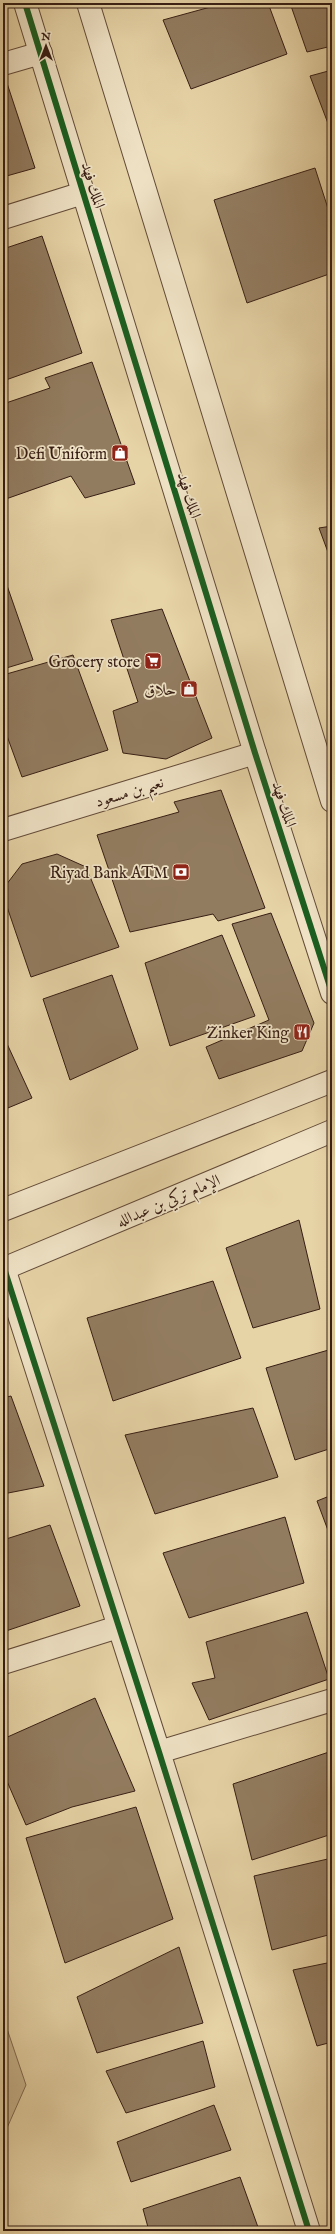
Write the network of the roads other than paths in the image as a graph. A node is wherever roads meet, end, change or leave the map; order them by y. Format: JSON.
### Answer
{"nodes":[{"id":1,"x":26,"y":3,"type":"edge"},
{"id":2,"x":88,"y":3,"type":"edge"},
{"id":3,"x":40,"y":53,"type":"junction"},
{"id":4,"x":3,"y":64,"type":"edge"},
{"id":5,"x":83,"y":192,"type":"junction"},
{"id":6,"x":3,"y":218,"type":"edge"},
{"id":7,"x":255,"y":753,"type":"junction"},
{"id":8,"x":332,"y":801,"type":"edge"},
{"id":9,"x":3,"y":830,"type":"edge"},
{"id":10,"x":332,"y":993,"type":"edge"},
{"id":11,"x":332,"y":1081,"type":"edge"},
{"id":12,"x":332,"y":1131,"type":"edge"},
{"id":13,"x":3,"y":1210,"type":"edge"},
{"id":14,"x":3,"y":1268,"type":"edge"},
{"id":15,"x":118,"y":1627,"type":"junction"},
{"id":16,"x":3,"y":1663,"type":"edge"},
{"id":17,"x":332,"y":1700,"type":"edge"},
{"id":18,"x":159,"y":1752,"type":"junction"},
{"id":19,"x":309,"y":2231,"type":"edge"}],
"edges":[{"from":1,"to":3,"type":"street","name":"الملك فهد"},
{"from":2,"to":8,"type":"street"},
{"from":3,"to":4,"type":"street"},
{"from":3,"to":5,"type":"street","name":"الملك فهد"},
{"from":5,"to":6,"type":"street"},
{"from":5,"to":7,"type":"street","name":"الملك فهد"},
{"from":7,"to":9,"type":"street","name":"نعيم بن مسعود"},
{"from":7,"to":10,"type":"street","name":"الملك فهد"},
{"from":11,"to":13,"type":"street"},
{"from":12,"to":14,"type":"street","name":"الإمام تركي بن عبدالله"},
{"from":14,"to":15,"type":"street"},
{"from":15,"to":16,"type":"street"},
{"from":15,"to":18,"type":"street"},
{"from":17,"to":18,"type":"street"},
{"from":18,"to":19,"type":"street"}]}
